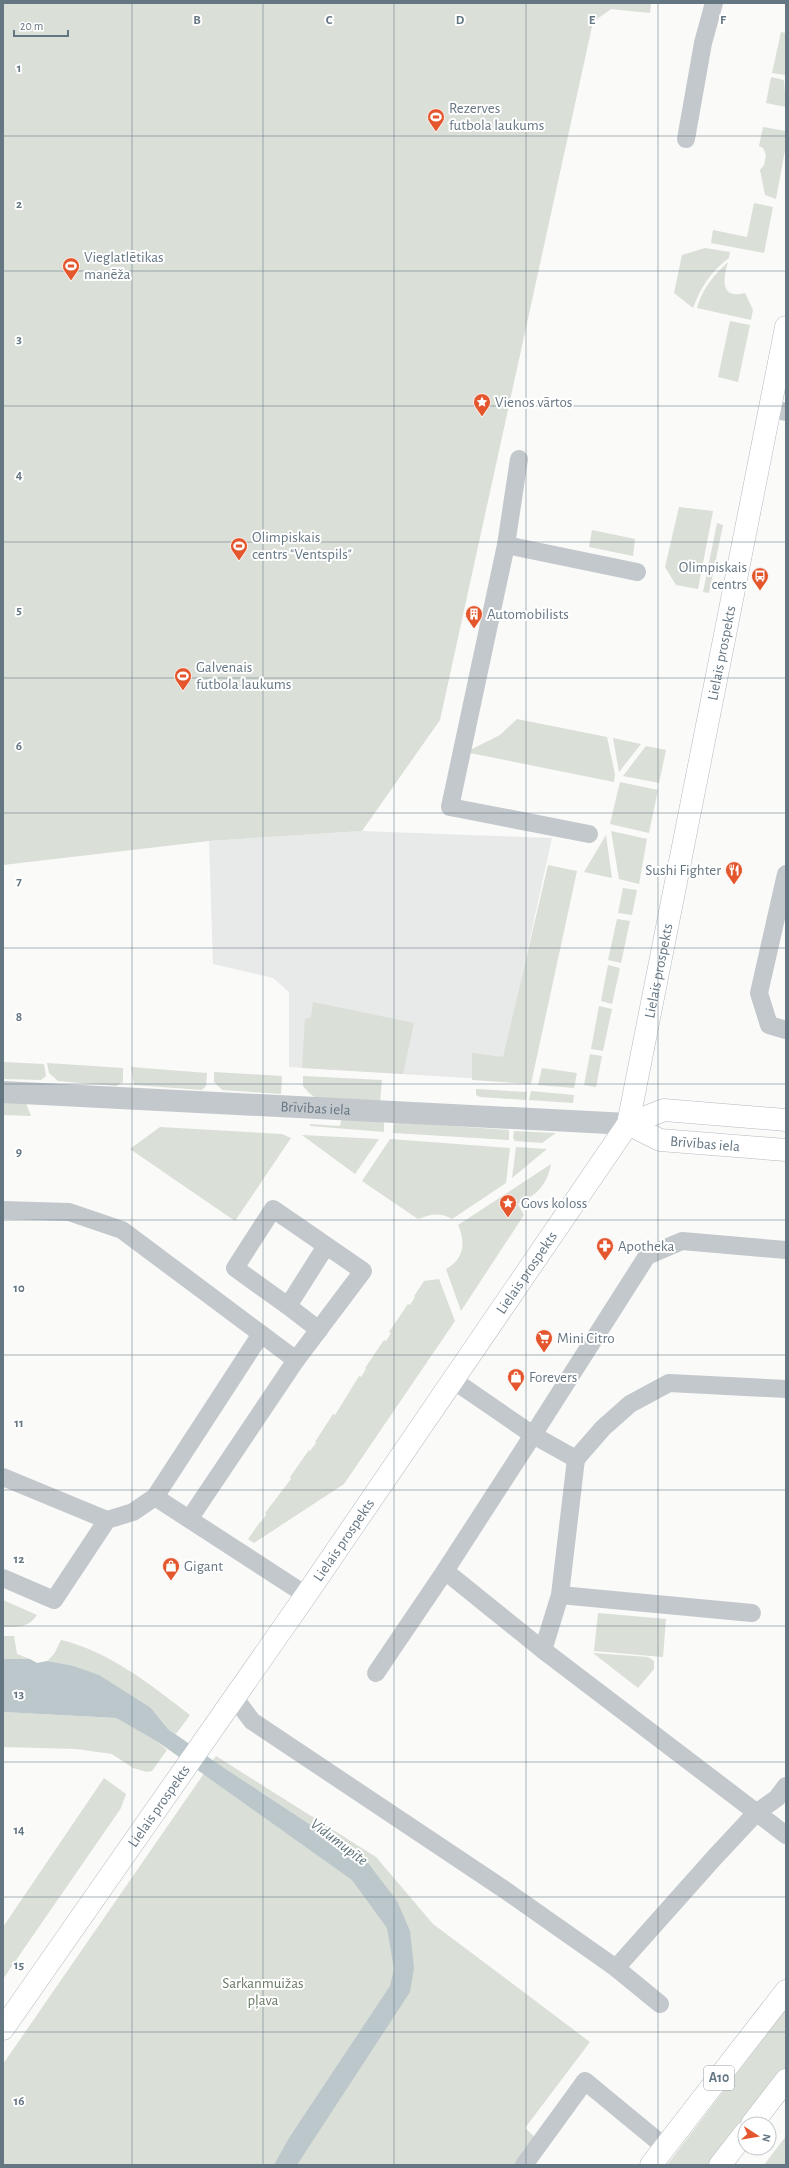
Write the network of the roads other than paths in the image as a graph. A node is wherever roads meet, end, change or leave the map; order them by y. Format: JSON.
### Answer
{"nodes":[{"id":1,"x":714,"y":3,"type":"edge"},
{"id":2,"x":686,"y":139,"type":"dead end"},
{"id":3,"x":786,"y":327,"type":"edge"},
{"id":4,"x":778,"y":410,"type":"edge"},
{"id":5,"x":518,"y":459,"type":"dead end"},
{"id":6,"x":506,"y":546,"type":"junction"},
{"id":7,"x":638,"y":572,"type":"dead end"},
{"id":8,"x":589,"y":834,"type":"dead end"},
{"id":9,"x":786,"y":874,"type":"edge"},
{"id":10,"x":786,"y":1030,"type":"edge"},
{"id":11,"x":3,"y":1092,"type":"edge"},
{"id":12,"x":786,"y":1120,"type":"edge"},
{"id":13,"x":628,"y":1124,"type":"junction"},
{"id":14,"x":786,"y":1150,"type":"edge"},
{"id":15,"x":3,"y":1210,"type":"edge"},
{"id":16,"x":326,"y":1246,"type":"junction"},
{"id":17,"x":786,"y":1250,"type":"edge"},
{"id":18,"x":288,"y":1306,"type":"junction"},
{"id":19,"x":319,"y":1330,"type":"junction"},
{"id":20,"x":261,"y":1334,"type":"junction"},
{"id":21,"x":296,"y":1360,"type":"junction"},
{"id":22,"x":453,"y":1380,"type":"junction"},
{"id":23,"x":786,"y":1389,"type":"edge"},
{"id":24,"x":533,"y":1435,"type":"junction"},
{"id":25,"x":576,"y":1459,"type":"junction"},
{"id":26,"x":3,"y":1477,"type":"edge"},
{"id":27,"x":155,"y":1497,"type":"junction"},
{"id":28,"x":190,"y":1518,"type":"junction"},
{"id":29,"x":107,"y":1520,"type":"junction"},
{"id":30,"x":445,"y":1572,"type":"junction"},
{"id":31,"x":3,"y":1578,"type":"edge"},
{"id":32,"x":306,"y":1595,"type":"junction"},
{"id":33,"x":560,"y":1595,"type":"junction"},
{"id":34,"x":752,"y":1614,"type":"dead end"},
{"id":35,"x":543,"y":1650,"type":"junction"},
{"id":36,"x":376,"y":1673,"type":"dead end"},
{"id":37,"x":234,"y":1697,"type":"junction"},
{"id":38,"x":786,"y":1786,"type":"edge"},
{"id":39,"x":756,"y":1813,"type":"junction"},
{"id":40,"x":786,"y":1835,"type":"edge"},
{"id":41,"x":616,"y":1968,"type":"junction"},
{"id":42,"x":786,"y":1991,"type":"edge"},
{"id":43,"x":660,"y":2004,"type":"dead end"},
{"id":44,"x":3,"y":2028,"type":"edge"},
{"id":45,"x":786,"y":2080,"type":"edge"},
{"id":46,"x":758,"y":2116,"type":"edge"},
{"id":47,"x":737,"y":2143,"type":"edge"},
{"id":48,"x":665,"y":2147,"type":"junction"},
{"id":49,"x":524,"y":2165,"type":"edge"},
{"id":50,"x":651,"y":2165,"type":"edge"},
{"id":51,"x":720,"y":2165,"type":"edge"}],
"edges":[{"from":1,"to":2,"type":"street"},
{"from":3,"to":4,"type":"main road","name":"Lielais prospekts"},
{"from":4,"to":13,"type":"main road","name":"Lielais prospekts"},
{"from":5,"to":6,"type":"street"},
{"from":6,"to":7,"type":"street"},
{"from":6,"to":8,"type":"street"},
{"from":9,"to":10,"type":"street"},
{"from":11,"to":13,"type":"street","name":"Brīvības iela"},
{"from":12,"to":13,"type":"main road","name":"Brīvības iela"},
{"from":13,"to":14,"type":"main road","name":"Brīvības iela"},
{"from":13,"to":22,"type":"main road","name":"Lielais prospekts"},
{"from":15,"to":20,"type":"street"},
{"from":16,"to":18,"type":"street"},
{"from":16,"to":18,"type":"street"},
{"from":16,"to":19,"type":"street"},
{"from":17,"to":24,"type":"street"},
{"from":18,"to":19,"type":"street"},
{"from":19,"to":21,"type":"street"},
{"from":20,"to":21,"type":"street"},
{"from":20,"to":27,"type":"street"},
{"from":21,"to":28,"type":"street"},
{"from":22,"to":24,"type":"street"},
{"from":22,"to":32,"type":"main road","name":"Lielais prospekts"},
{"from":23,"to":25,"type":"street"},
{"from":24,"to":25,"type":"street"},
{"from":24,"to":30,"type":"street"},
{"from":25,"to":33,"type":"street"},
{"from":26,"to":29,"type":"street"},
{"from":27,"to":28,"type":"street"},
{"from":27,"to":29,"type":"street"},
{"from":28,"to":32,"type":"street"},
{"from":29,"to":31,"type":"street"},
{"from":30,"to":35,"type":"street"},
{"from":30,"to":36,"type":"street"},
{"from":32,"to":37,"type":"main road","name":"Lielais prospekts"},
{"from":33,"to":34,"type":"street"},
{"from":33,"to":35,"type":"street"},
{"from":35,"to":39,"type":"street"},
{"from":37,"to":41,"type":"street"},
{"from":37,"to":44,"type":"main road","name":"Lielais prospekts"},
{"from":38,"to":39,"type":"street"},
{"from":39,"to":40,"type":"street"},
{"from":39,"to":41,"type":"street"},
{"from":41,"to":43,"type":"street"},
{"from":42,"to":48,"type":"main road","number":"A10"},
{"from":45,"to":46,"type":"main road"},
{"from":47,"to":51,"type":"main road"},
{"from":48,"to":49,"type":"street"},
{"from":48,"to":50,"type":"main road","number":"A10"}]}
